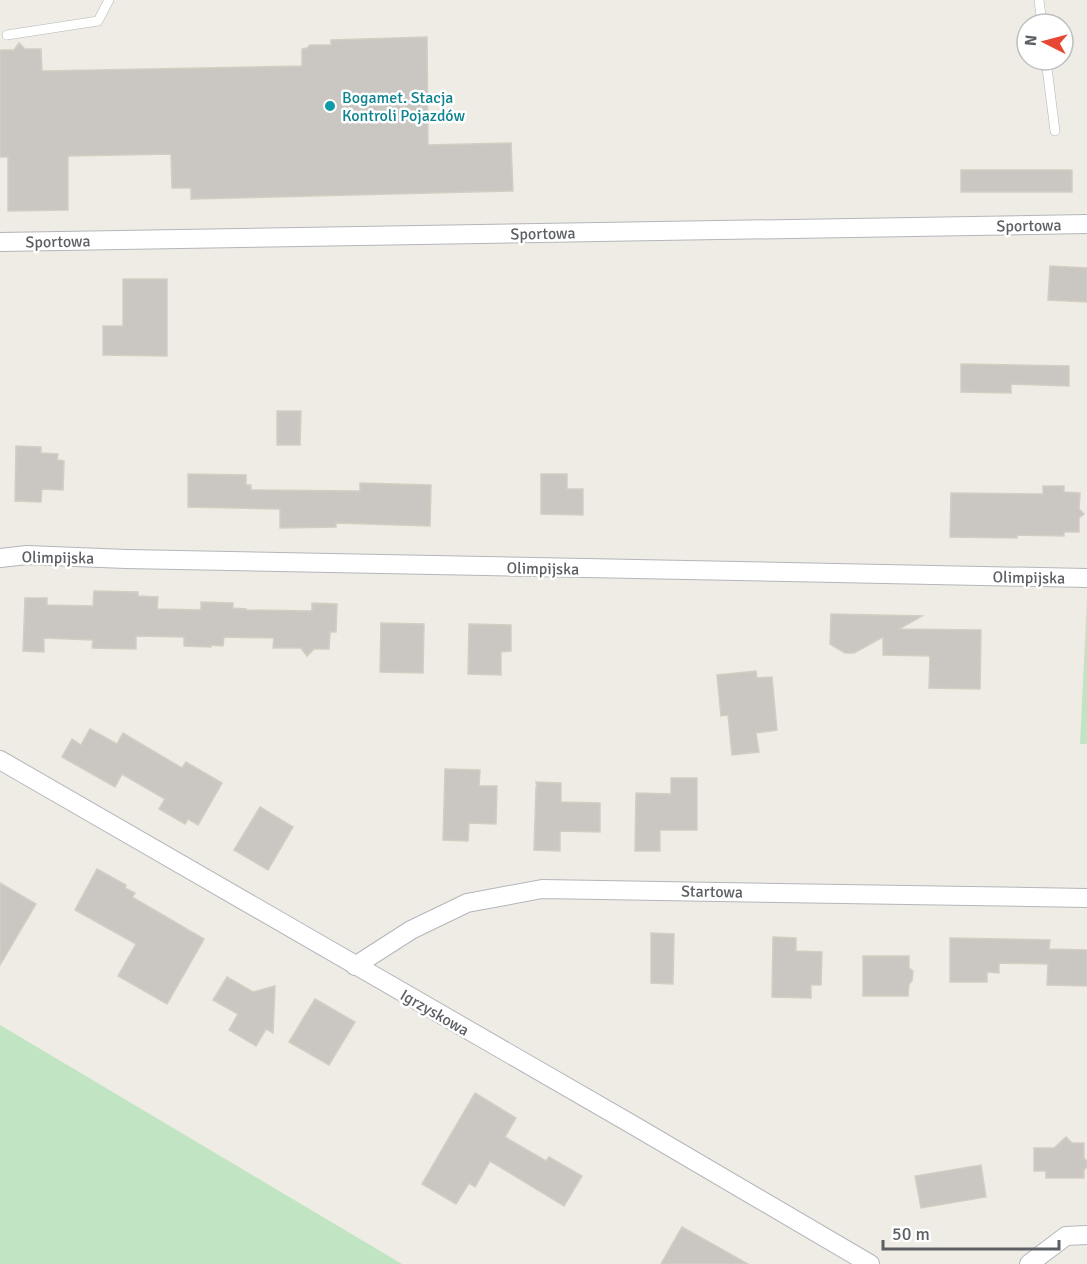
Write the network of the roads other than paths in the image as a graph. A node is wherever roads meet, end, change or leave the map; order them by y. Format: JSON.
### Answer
{"nodes":[{"id":1,"x":109,"y":0,"type":"edge"},
{"id":2,"x":7,"y":35,"type":"dead end"},
{"id":3,"x":1048,"y":72,"type":"edge"},
{"id":4,"x":1055,"y":131,"type":"dead end"},
{"id":5,"x":1087,"y":224,"type":"edge"},
{"id":6,"x":0,"y":242,"type":"edge"},
{"id":7,"x":0,"y":558,"type":"edge"},
{"id":8,"x":1087,"y":578,"type":"edge"},
{"id":9,"x":0,"y":760,"type":"edge"},
{"id":10,"x":1087,"y":898,"type":"edge"},
{"id":11,"x":356,"y":966,"type":"junction"},
{"id":12,"x":1087,"y":1235,"type":"edge"},
{"id":13,"x":870,"y":1264,"type":"edge"},
{"id":14,"x":1029,"y":1264,"type":"edge"}],
"edges":[{"from":1,"to":2,"type":"lane"},
{"from":3,"to":4,"type":"lane"},
{"from":5,"to":6,"type":"street","name":"Sportowa"},
{"from":7,"to":8,"type":"street","name":"Olimpijska"},
{"from":9,"to":11,"type":"street","name":"Igrzyskowa"},
{"from":10,"to":11,"type":"street","name":"Startowa"},
{"from":11,"to":13,"type":"street","name":"Igrzyskowa"},
{"from":12,"to":14,"type":"street"}]}
